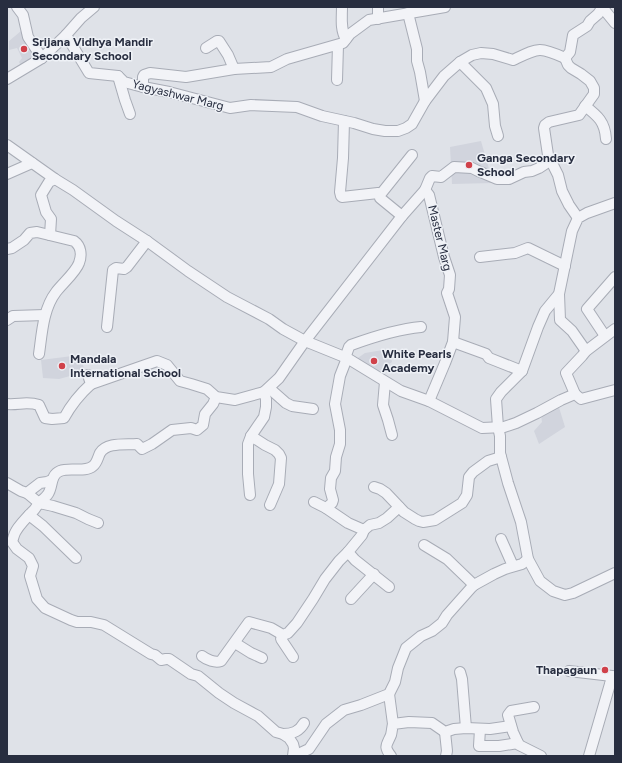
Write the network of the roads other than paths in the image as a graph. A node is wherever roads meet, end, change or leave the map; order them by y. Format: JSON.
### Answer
{"nodes":[{"id":1,"x":342,"y":7,"type":"edge"},
{"id":2,"x":378,"y":7,"type":"edge"},
{"id":3,"x":445,"y":7,"type":"edge"},
{"id":4,"x":603,"y":7,"type":"edge"},
{"id":5,"x":92,"y":8,"type":"edge"},
{"id":6,"x":22,"y":10,"type":"edge"},
{"id":7,"x":408,"y":13,"type":"junction"},
{"id":8,"x":378,"y":19,"type":"junction"},
{"id":9,"x":615,"y":23,"type":"edge"},
{"id":10,"x":66,"y":35,"type":"junction"},
{"id":11,"x":342,"y":42,"type":"junction"},
{"id":12,"x":206,"y":48,"type":"dead end"},
{"id":13,"x":42,"y":58,"type":"junction"},
{"id":14,"x":564,"y":58,"type":"junction"},
{"id":15,"x":460,"y":62,"type":"junction"},
{"id":16,"x":234,"y":69,"type":"junction"},
{"id":17,"x":118,"y":76,"type":"junction"},
{"id":18,"x":7,"y":80,"type":"edge"},
{"id":19,"x":337,"y":80,"type":"dead end"},
{"id":20,"x":143,"y":87,"type":"junction"},
{"id":21,"x":425,"y":101,"type":"junction"},
{"id":22,"x":585,"y":106,"type":"junction"},
{"id":23,"x":130,"y":114,"type":"dead end"},
{"id":24,"x":344,"y":121,"type":"junction"},
{"id":25,"x":498,"y":136,"type":"dead end"},
{"id":26,"x":606,"y":139,"type":"dead end"},
{"id":27,"x":7,"y":145,"type":"edge"},
{"id":28,"x":412,"y":155,"type":"dead end"},
{"id":29,"x":551,"y":160,"type":"junction"},
{"id":30,"x":32,"y":163,"type":"junction"},
{"id":31,"x":7,"y":174,"type":"edge"},
{"id":32,"x":55,"y":179,"type":"junction"},
{"id":33,"x":425,"y":190,"type":"junction"},
{"id":34,"x":380,"y":195,"type":"junction"},
{"id":35,"x":615,"y":203,"type":"edge"},
{"id":36,"x":402,"y":216,"type":"junction"},
{"id":37,"x":578,"y":218,"type":"junction"},
{"id":38,"x":50,"y":235,"type":"junction"},
{"id":39,"x":148,"y":241,"type":"junction"},
{"id":40,"x":7,"y":249,"type":"edge"},
{"id":41,"x":480,"y":257,"type":"dead end"},
{"id":42,"x":565,"y":266,"type":"junction"},
{"id":43,"x":615,"y":277,"type":"edge"},
{"id":44,"x":559,"y":294,"type":"junction"},
{"id":45,"x":45,"y":315,"type":"junction"},
{"id":46,"x":7,"y":320,"type":"edge"},
{"id":47,"x":107,"y":327,"type":"dead end"},
{"id":48,"x":421,"y":327,"type":"dead end"},
{"id":49,"x":615,"y":329,"type":"edge"},
{"id":50,"x":605,"y":336,"type":"junction"},
{"id":51,"x":305,"y":341,"type":"junction"},
{"id":52,"x":452,"y":342,"type":"junction"},
{"id":53,"x":586,"y":351,"type":"junction"},
{"id":54,"x":39,"y":354,"type":"dead end"},
{"id":55,"x":346,"y":358,"type":"junction"},
{"id":56,"x":522,"y":371,"type":"junction"},
{"id":57,"x":385,"y":382,"type":"junction"},
{"id":58,"x":266,"y":390,"type":"junction"},
{"id":59,"x":615,"y":390,"type":"edge"},
{"id":60,"x":575,"y":394,"type":"junction"},
{"id":61,"x":216,"y":397,"type":"junction"},
{"id":62,"x":429,"y":401,"type":"junction"},
{"id":63,"x":7,"y":404,"type":"edge"},
{"id":64,"x":314,"y":409,"type":"dead end"},
{"id":65,"x":498,"y":427,"type":"junction"},
{"id":66,"x":392,"y":435,"type":"dead end"},
{"id":67,"x":251,"y":436,"type":"junction"},
{"id":68,"x":501,"y":457,"type":"junction"},
{"id":69,"x":52,"y":480,"type":"junction"},
{"id":70,"x":7,"y":483,"type":"edge"},
{"id":71,"x":374,"y":487,"type":"dead end"},
{"id":72,"x":27,"y":493,"type":"junction"},
{"id":73,"x":250,"y":495,"type":"dead end"},
{"id":74,"x":314,"y":502,"type":"dead end"},
{"id":75,"x":39,"y":503,"type":"junction"},
{"id":76,"x":270,"y":506,"type":"dead end"},
{"id":77,"x":398,"y":507,"type":"junction"},
{"id":78,"x":326,"y":508,"type":"junction"},
{"id":79,"x":29,"y":515,"type":"junction"},
{"id":80,"x":98,"y":523,"type":"dead end"},
{"id":81,"x":364,"y":530,"type":"junction"},
{"id":82,"x":502,"y":539,"type":"dead end"},
{"id":83,"x":9,"y":541,"type":"edge"},
{"id":84,"x":424,"y":545,"type":"dead end"},
{"id":85,"x":348,"y":552,"type":"junction"},
{"id":86,"x":76,"y":558,"type":"dead end"},
{"id":87,"x":528,"y":559,"type":"junction"},
{"id":88,"x":513,"y":566,"type":"junction"},
{"id":89,"x":615,"y":573,"type":"edge"},
{"id":90,"x":374,"y":574,"type":"junction"},
{"id":91,"x":474,"y":585,"type":"junction"},
{"id":92,"x":389,"y":588,"type":"dead end"},
{"id":93,"x":351,"y":599,"type":"dead end"},
{"id":94,"x":283,"y":635,"type":"junction"},
{"id":95,"x":235,"y":642,"type":"junction"},
{"id":96,"x":202,"y":656,"type":"dead end"},
{"id":97,"x":293,"y":657,"type":"dead end"},
{"id":98,"x":262,"y":658,"type":"dead end"},
{"id":99,"x":569,"y":671,"type":"dead end"},
{"id":100,"x":460,"y":672,"type":"dead end"},
{"id":101,"x":613,"y":677,"type":"edge"},
{"id":102,"x":389,"y":694,"type":"junction"},
{"id":103,"x":534,"y":707,"type":"dead end"},
{"id":104,"x":304,"y":723,"type":"dead end"},
{"id":105,"x":393,"y":724,"type":"junction"},
{"id":106,"x":511,"y":726,"type":"junction"},
{"id":107,"x":466,"y":728,"type":"junction"},
{"id":108,"x":480,"y":729,"type":"junction"},
{"id":109,"x":445,"y":732,"type":"junction"},
{"id":110,"x":283,"y":734,"type":"junction"},
{"id":111,"x":518,"y":743,"type":"junction"},
{"id":112,"x":294,"y":756,"type":"edge"},
{"id":113,"x":391,"y":756,"type":"edge"},
{"id":114,"x":446,"y":756,"type":"edge"},
{"id":115,"x":541,"y":756,"type":"edge"},
{"id":116,"x":589,"y":756,"type":"edge"}],
"edges":[{"from":1,"to":11,"type":"street"},
{"from":2,"to":8,"type":"street"},
{"from":3,"to":7,"type":"street"},
{"from":4,"to":9,"type":"street"},
{"from":4,"to":14,"type":"street"},
{"from":5,"to":10,"type":"street"},
{"from":6,"to":13,"type":"street"},
{"from":7,"to":8,"type":"street"},
{"from":7,"to":21,"type":"street"},
{"from":8,"to":11,"type":"street"},
{"from":10,"to":13,"type":"street"},
{"from":10,"to":17,"type":"street","name":"Yagyashwar Marg"},
{"from":11,"to":16,"type":"street"},
{"from":11,"to":19,"type":"street"},
{"from":12,"to":16,"type":"street"},
{"from":13,"to":18,"type":"street"},
{"from":14,"to":15,"type":"street","name":"Yagyashwar Marg"},
{"from":14,"to":22,"type":"street"},
{"from":15,"to":21,"type":"street","name":"Yagyashwar Marg"},
{"from":15,"to":25,"type":"street"},
{"from":16,"to":20,"type":"street"},
{"from":17,"to":20,"type":"street","name":"Yagyashwar Marg"},
{"from":17,"to":23,"type":"street"},
{"from":20,"to":24,"type":"street","name":"Yagyashwar Marg"},
{"from":21,"to":24,"type":"street","name":"Yagyashwar Marg"},
{"from":22,"to":26,"type":"street"},
{"from":22,"to":29,"type":"street"},
{"from":24,"to":34,"type":"street"},
{"from":27,"to":30,"type":"street"},
{"from":28,"to":34,"type":"street"},
{"from":29,"to":33,"type":"street"},
{"from":29,"to":37,"type":"street"},
{"from":30,"to":31,"type":"street"},
{"from":30,"to":32,"type":"street"},
{"from":32,"to":38,"type":"street"},
{"from":32,"to":39,"type":"street"},
{"from":33,"to":36,"type":"street"},
{"from":33,"to":52,"type":"street","name":"Master Marg"},
{"from":34,"to":36,"type":"street"},
{"from":35,"to":37,"type":"street"},
{"from":36,"to":51,"type":"street"},
{"from":37,"to":42,"type":"street"},
{"from":38,"to":40,"type":"street"},
{"from":38,"to":45,"type":"street"},
{"from":39,"to":47,"type":"street"},
{"from":39,"to":51,"type":"street"},
{"from":41,"to":42,"type":"street"},
{"from":42,"to":44,"type":"street"},
{"from":43,"to":50,"type":"street"},
{"from":44,"to":53,"type":"street"},
{"from":44,"to":56,"type":"street"},
{"from":45,"to":46,"type":"street"},
{"from":45,"to":54,"type":"street"},
{"from":48,"to":55,"type":"street"},
{"from":49,"to":50,"type":"street"},
{"from":50,"to":53,"type":"street"},
{"from":51,"to":55,"type":"street"},
{"from":51,"to":58,"type":"street"},
{"from":52,"to":56,"type":"street"},
{"from":52,"to":62,"type":"street","name":"Master Marg"},
{"from":53,"to":60,"type":"street"},
{"from":55,"to":57,"type":"street"},
{"from":55,"to":78,"type":"street"},
{"from":56,"to":65,"type":"street"},
{"from":57,"to":62,"type":"street"},
{"from":57,"to":66,"type":"street"},
{"from":58,"to":61,"type":"street"},
{"from":58,"to":64,"type":"street"},
{"from":58,"to":67,"type":"street"},
{"from":59,"to":60,"type":"street"},
{"from":60,"to":65,"type":"street"},
{"from":61,"to":63,"type":"street"},
{"from":61,"to":69,"type":"street"},
{"from":62,"to":65,"type":"street"},
{"from":65,"to":68,"type":"street"},
{"from":67,"to":73,"type":"street"},
{"from":67,"to":76,"type":"street"},
{"from":68,"to":77,"type":"street"},
{"from":68,"to":87,"type":"street"},
{"from":69,"to":72,"type":"street"},
{"from":69,"to":75,"type":"street"},
{"from":70,"to":72,"type":"street"},
{"from":71,"to":77,"type":"street"},
{"from":72,"to":75,"type":"street"},
{"from":74,"to":78,"type":"street"},
{"from":75,"to":79,"type":"street"},
{"from":75,"to":80,"type":"street"},
{"from":77,"to":81,"type":"street"},
{"from":78,"to":81,"type":"street"},
{"from":79,"to":83,"type":"street"},
{"from":79,"to":86,"type":"street"},
{"from":81,"to":85,"type":"street"},
{"from":82,"to":88,"type":"street"},
{"from":83,"to":110,"type":"street"},
{"from":84,"to":91,"type":"street"},
{"from":85,"to":90,"type":"street"},
{"from":85,"to":94,"type":"street"},
{"from":87,"to":88,"type":"street"},
{"from":87,"to":89,"type":"street"},
{"from":88,"to":91,"type":"street"},
{"from":90,"to":92,"type":"street"},
{"from":90,"to":93,"type":"street"},
{"from":91,"to":102,"type":"street"},
{"from":94,"to":95,"type":"street"},
{"from":94,"to":97,"type":"street"},
{"from":95,"to":96,"type":"street"},
{"from":95,"to":98,"type":"street"},
{"from":99,"to":101,"type":"street"},
{"from":100,"to":107,"type":"street"},
{"from":101,"to":116,"type":"street"},
{"from":102,"to":105,"type":"street"},
{"from":102,"to":112,"type":"street"},
{"from":103,"to":106,"type":"street"},
{"from":104,"to":110,"type":"street"},
{"from":105,"to":109,"type":"street"},
{"from":105,"to":113,"type":"street"},
{"from":106,"to":108,"type":"street"},
{"from":106,"to":111,"type":"street"},
{"from":107,"to":108,"type":"street"},
{"from":107,"to":109,"type":"street"},
{"from":108,"to":111,"type":"street"},
{"from":109,"to":114,"type":"street"},
{"from":110,"to":112,"type":"street"},
{"from":111,"to":115,"type":"street"}]}
